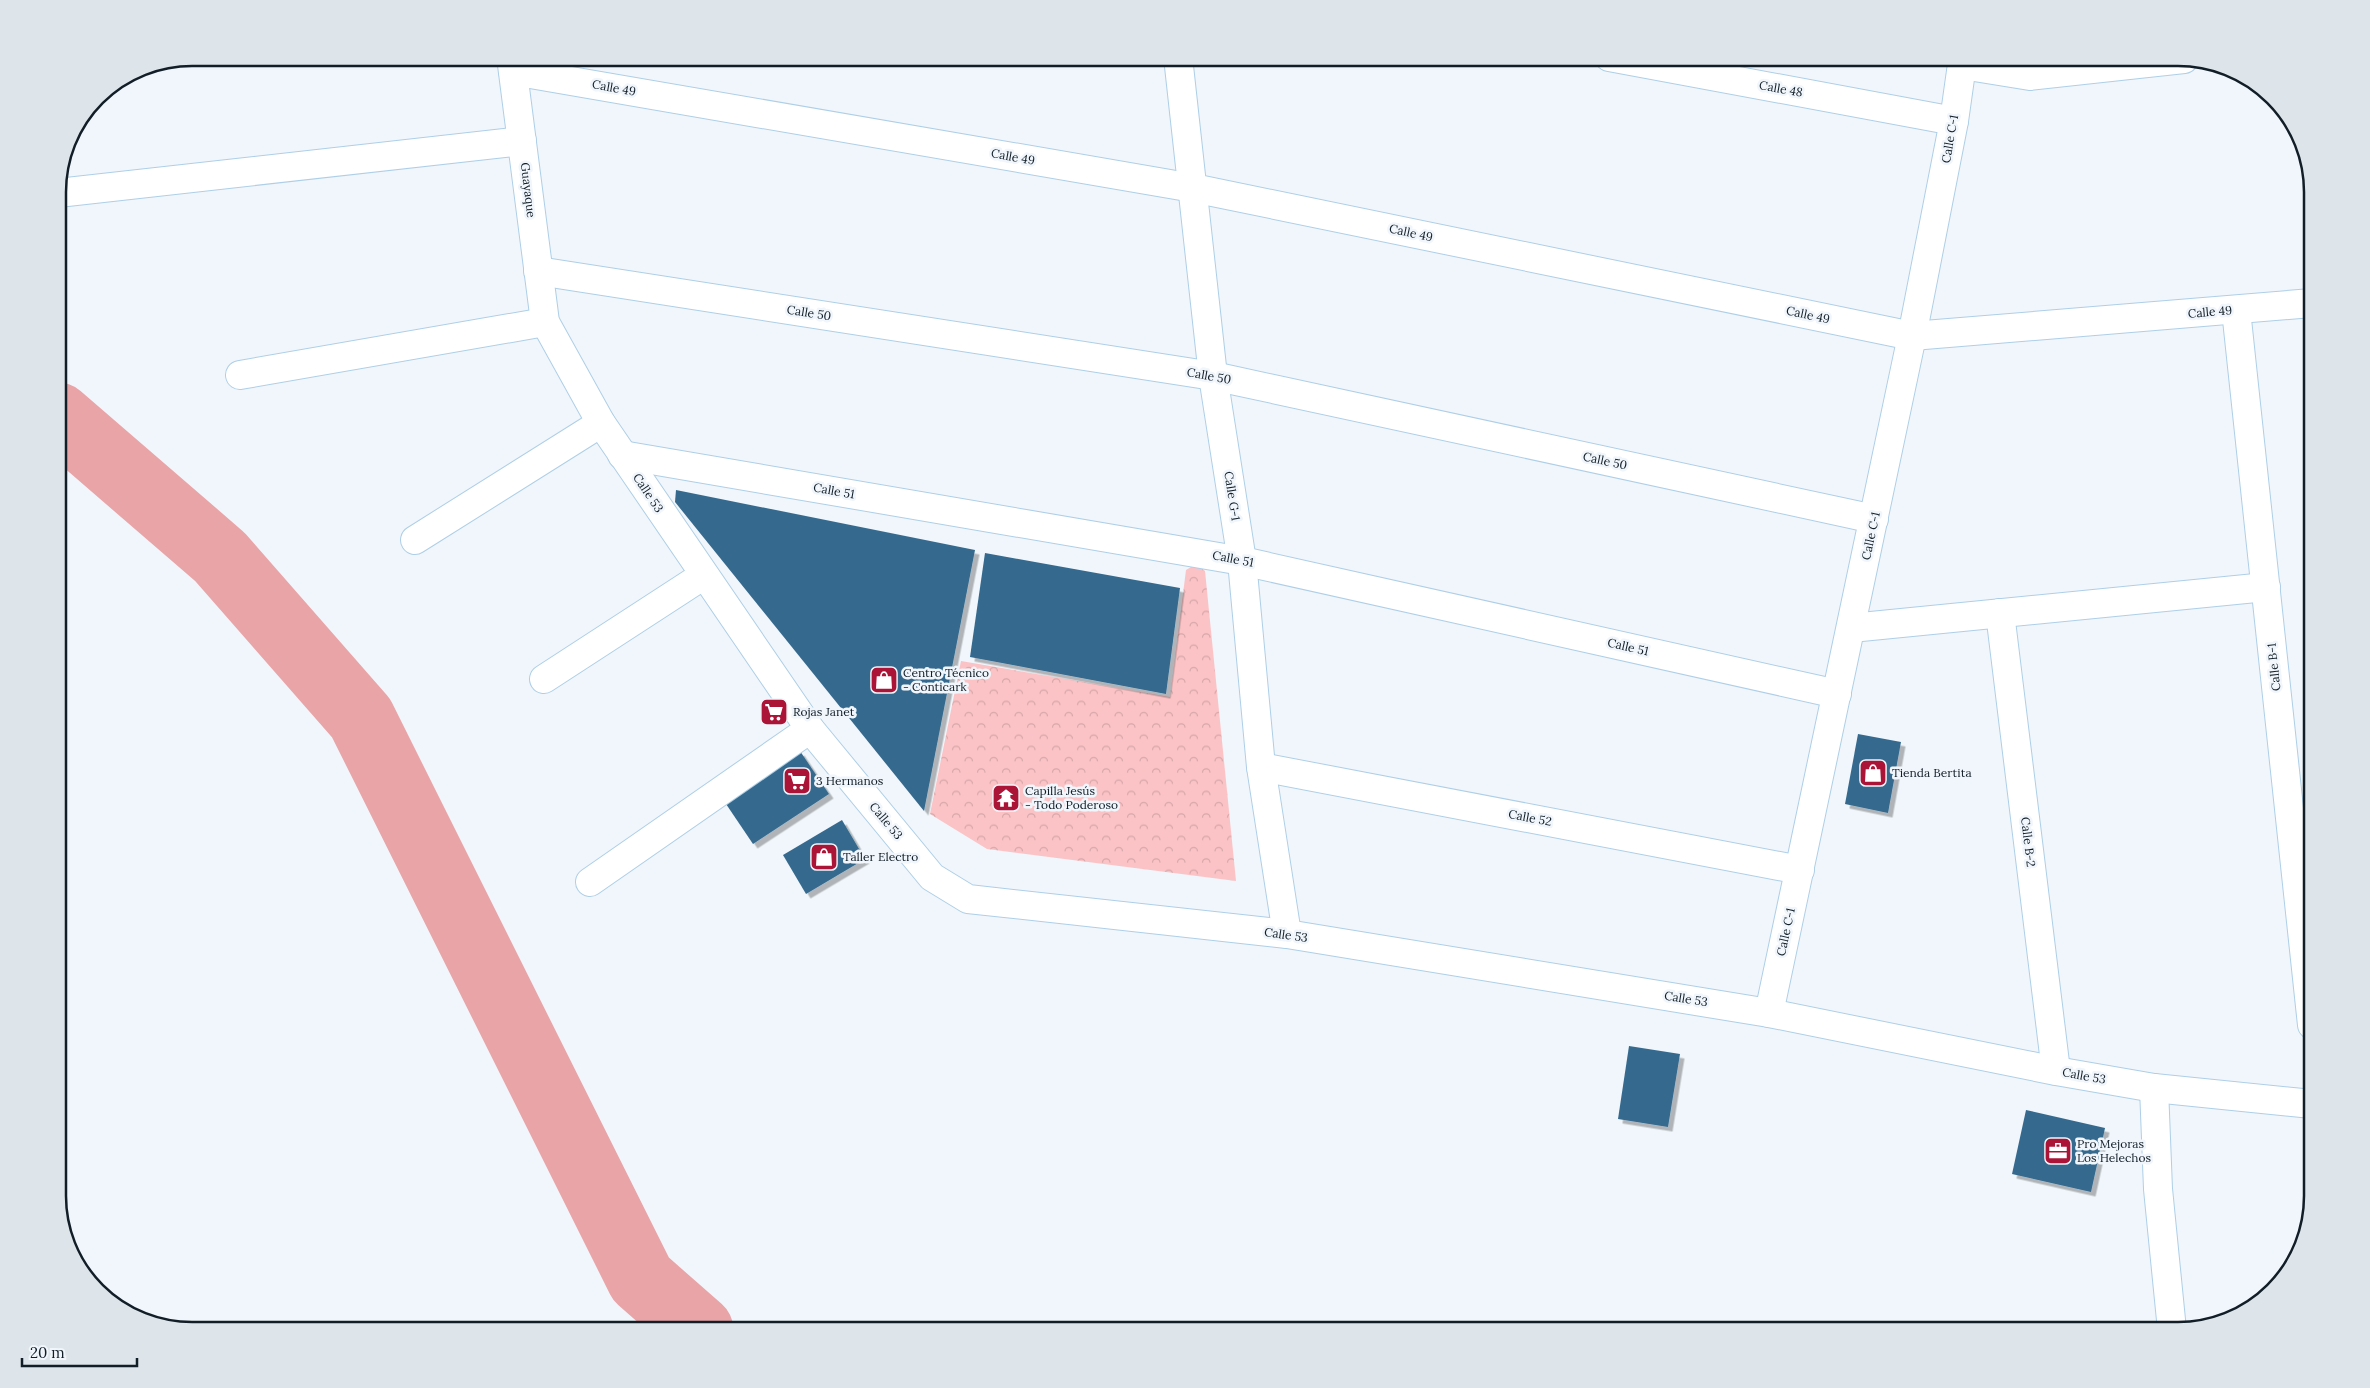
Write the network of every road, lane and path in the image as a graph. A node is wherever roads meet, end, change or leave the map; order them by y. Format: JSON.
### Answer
{"nodes":[{"id":1,"x":512,"y":66,"type":"edge"},
{"id":2,"x":523,"y":66,"type":"edge"},
{"id":3,"x":1179,"y":66,"type":"edge"},
{"id":4,"x":1652,"y":66,"type":"edge"},
{"id":5,"x":1962,"y":66,"type":"edge"},
{"id":6,"x":1985,"y":66,"type":"edge"},
{"id":7,"x":2121,"y":66,"type":"edge"},
{"id":8,"x":1954,"y":121,"type":"junction"},
{"id":9,"x":522,"y":141,"type":"junction"},
{"id":10,"x":1193,"y":188,"type":"junction"},
{"id":11,"x":67,"y":192,"type":"edge"},
{"id":12,"x":538,"y":270,"type":"junction"},
{"id":13,"x":2303,"y":304,"type":"edge"},
{"id":14,"x":2236,"y":310,"type":"junction"},
{"id":15,"x":545,"y":322,"type":"junction"},
{"id":16,"x":1912,"y":336,"type":"junction"},
{"id":17,"x":240,"y":375,"type":"dead end"},
{"id":18,"x":1213,"y":376,"type":"junction"},
{"id":19,"x":601,"y":422,"type":"junction"},
{"id":20,"x":622,"y":455,"type":"junction"},
{"id":21,"x":1874,"y":520,"type":"junction"},
{"id":22,"x":415,"y":540,"type":"dead end"},
{"id":23,"x":1242,"y":560,"type":"junction"},
{"id":24,"x":704,"y":575,"type":"junction"},
{"id":25,"x":2266,"y":587,"type":"junction"},
{"id":26,"x":2000,"y":613,"type":"junction"},
{"id":27,"x":1851,"y":628,"type":"junction"},
{"id":28,"x":544,"y":679,"type":"dead end"},
{"id":29,"x":1838,"y":694,"type":"junction"},
{"id":30,"x":810,"y":729,"type":"junction"},
{"id":31,"x":1261,"y":766,"type":"junction"},
{"id":32,"x":1800,"y":870,"type":"junction"},
{"id":33,"x":590,"y":882,"type":"dead end"},
{"id":34,"x":1288,"y":934,"type":"junction"},
{"id":35,"x":2304,"y":946,"type":"edge"},
{"id":36,"x":1769,"y":1013,"type":"junction"},
{"id":37,"x":2056,"y":1072,"type":"junction"},
{"id":38,"x":2154,"y":1088,"type":"junction"},
{"id":39,"x":2304,"y":1103,"type":"edge"},
{"id":40,"x":2171,"y":1322,"type":"edge"}],
"edges":[{"from":1,"to":9,"type":"street","name":"Guayaque"},
{"from":2,"to":10,"type":"street","name":"Calle 49"},
{"from":3,"to":10,"type":"street","name":"Calle G-1"},
{"from":4,"to":8,"type":"street","name":"Calle 48"},
{"from":5,"to":8,"type":"street","name":"Calle C-1"},
{"from":6,"to":7,"type":"street"},
{"from":8,"to":16,"type":"street","name":"Calle C-1"},
{"from":9,"to":11,"type":"street"},
{"from":9,"to":12,"type":"street","name":"Guayaque"},
{"from":10,"to":16,"type":"street","name":"Calle 49"},
{"from":10,"to":18,"type":"street","name":"Calle G-1"},
{"from":12,"to":15,"type":"street","name":"Guayaque"},
{"from":12,"to":18,"type":"street","name":"Calle 50"},
{"from":13,"to":14,"type":"street","name":"Calle 49"},
{"from":14,"to":16,"type":"street","name":"Calle 49"},
{"from":14,"to":25,"type":"street","name":"Calle B-1"},
{"from":15,"to":17,"type":"street"},
{"from":15,"to":19,"type":"street","name":"Calle 53"},
{"from":16,"to":21,"type":"street","name":"Calle C-1"},
{"from":18,"to":21,"type":"street","name":"Calle 50"},
{"from":18,"to":23,"type":"street","name":"Calle G-1"},
{"from":19,"to":20,"type":"street","name":"Calle 53"},
{"from":19,"to":22,"type":"street"},
{"from":20,"to":23,"type":"street","name":"Calle 51"},
{"from":20,"to":24,"type":"street","name":"Calle 53"},
{"from":21,"to":27,"type":"street","name":"Calle C-1"},
{"from":23,"to":29,"type":"street","name":"Calle 51"},
{"from":23,"to":31,"type":"street","name":"Calle G-1"},
{"from":24,"to":28,"type":"street"},
{"from":24,"to":30,"type":"street","name":"Calle 53"},
{"from":25,"to":26,"type":"street"},
{"from":25,"to":35,"type":"street","name":"Calle B-1"},
{"from":26,"to":27,"type":"street"},
{"from":26,"to":37,"type":"street","name":"Calle B-2"},
{"from":27,"to":29,"type":"street","name":"Calle C-1"},
{"from":29,"to":32,"type":"street","name":"Calle C-1"},
{"from":30,"to":33,"type":"street"},
{"from":30,"to":34,"type":"street","name":"Calle 53"},
{"from":31,"to":32,"type":"street","name":"Calle 52"},
{"from":31,"to":34,"type":"street","name":"Calle G-1"},
{"from":32,"to":36,"type":"street","name":"Calle C-1"},
{"from":34,"to":36,"type":"street","name":"Calle 53"},
{"from":36,"to":37,"type":"street","name":"Calle 53"},
{"from":37,"to":38,"type":"street","name":"Calle 53"},
{"from":38,"to":39,"type":"street","name":"Calle 53"},
{"from":38,"to":40,"type":"street"}]}
